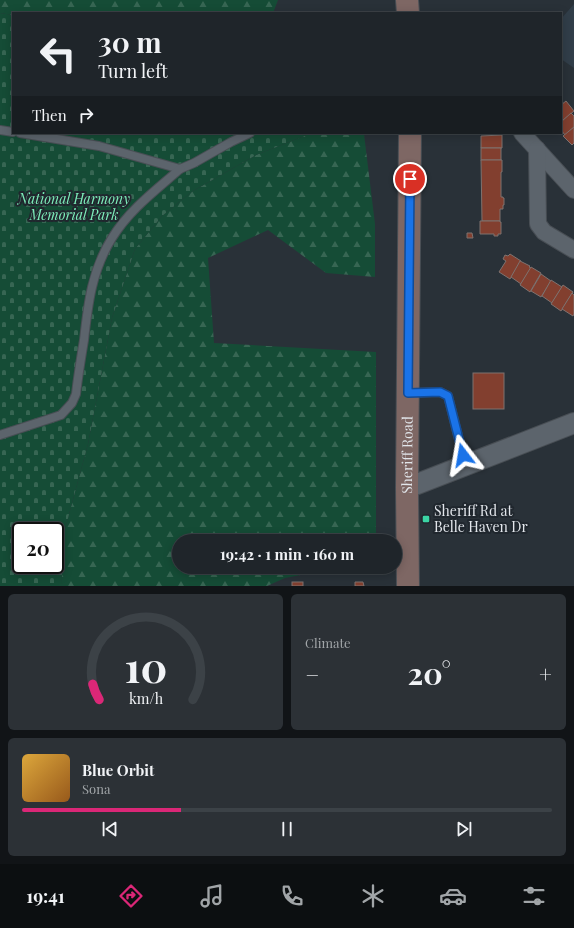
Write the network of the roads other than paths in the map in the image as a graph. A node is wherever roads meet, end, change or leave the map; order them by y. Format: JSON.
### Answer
{"nodes":[{"id":1,"x":408,"y":0,"type":"edge"},
{"id":2,"x":408,"y":12,"type":"edge"},
{"id":3,"x":0,"y":130,"type":"edge"},
{"id":4,"x":12,"y":132,"type":"edge"},
{"id":5,"x":26,"y":134,"type":"edge"},
{"id":6,"x":248,"y":134,"type":"edge"},
{"id":7,"x":410,"y":134,"type":"edge"},
{"id":8,"x":523,"y":134,"type":"edge"},
{"id":9,"x":537,"y":149,"type":"junction"},
{"id":10,"x":180,"y":169,"type":"junction"},
{"id":11,"x":574,"y":190,"type":"edge"},
{"id":12,"x":574,"y":250,"type":"edge"},
{"id":13,"x":408,"y":393,"type":"junction"},
{"id":14,"x":574,"y":423,"type":"edge"},
{"id":15,"x":0,"y":435,"type":"edge"},
{"id":16,"x":466,"y":465,"type":"junction"},
{"id":17,"x":407,"y":488,"type":"junction"},
{"id":18,"x":408,"y":586,"type":"edge"}],
"edges":[{"from":1,"to":2,"type":"main road"},
{"from":3,"to":4,"type":"lane"},
{"from":5,"to":10,"type":"lane"},
{"from":6,"to":10,"type":"lane"},
{"from":7,"to":13,"type":"main road","name":"Sheriff Road"},
{"from":8,"to":9,"type":"street"},
{"from":9,"to":11,"type":"street"},
{"from":9,"to":12,"type":"street"},
{"from":10,"to":15,"type":"lane"},
{"from":13,"to":16,"type":"lane"},
{"from":13,"to":17,"type":"main road","name":"Sheriff Road"},
{"from":14,"to":16,"type":"street"},
{"from":16,"to":17,"type":"street"},
{"from":17,"to":18,"type":"main road","name":"Sheriff Road"}]}
